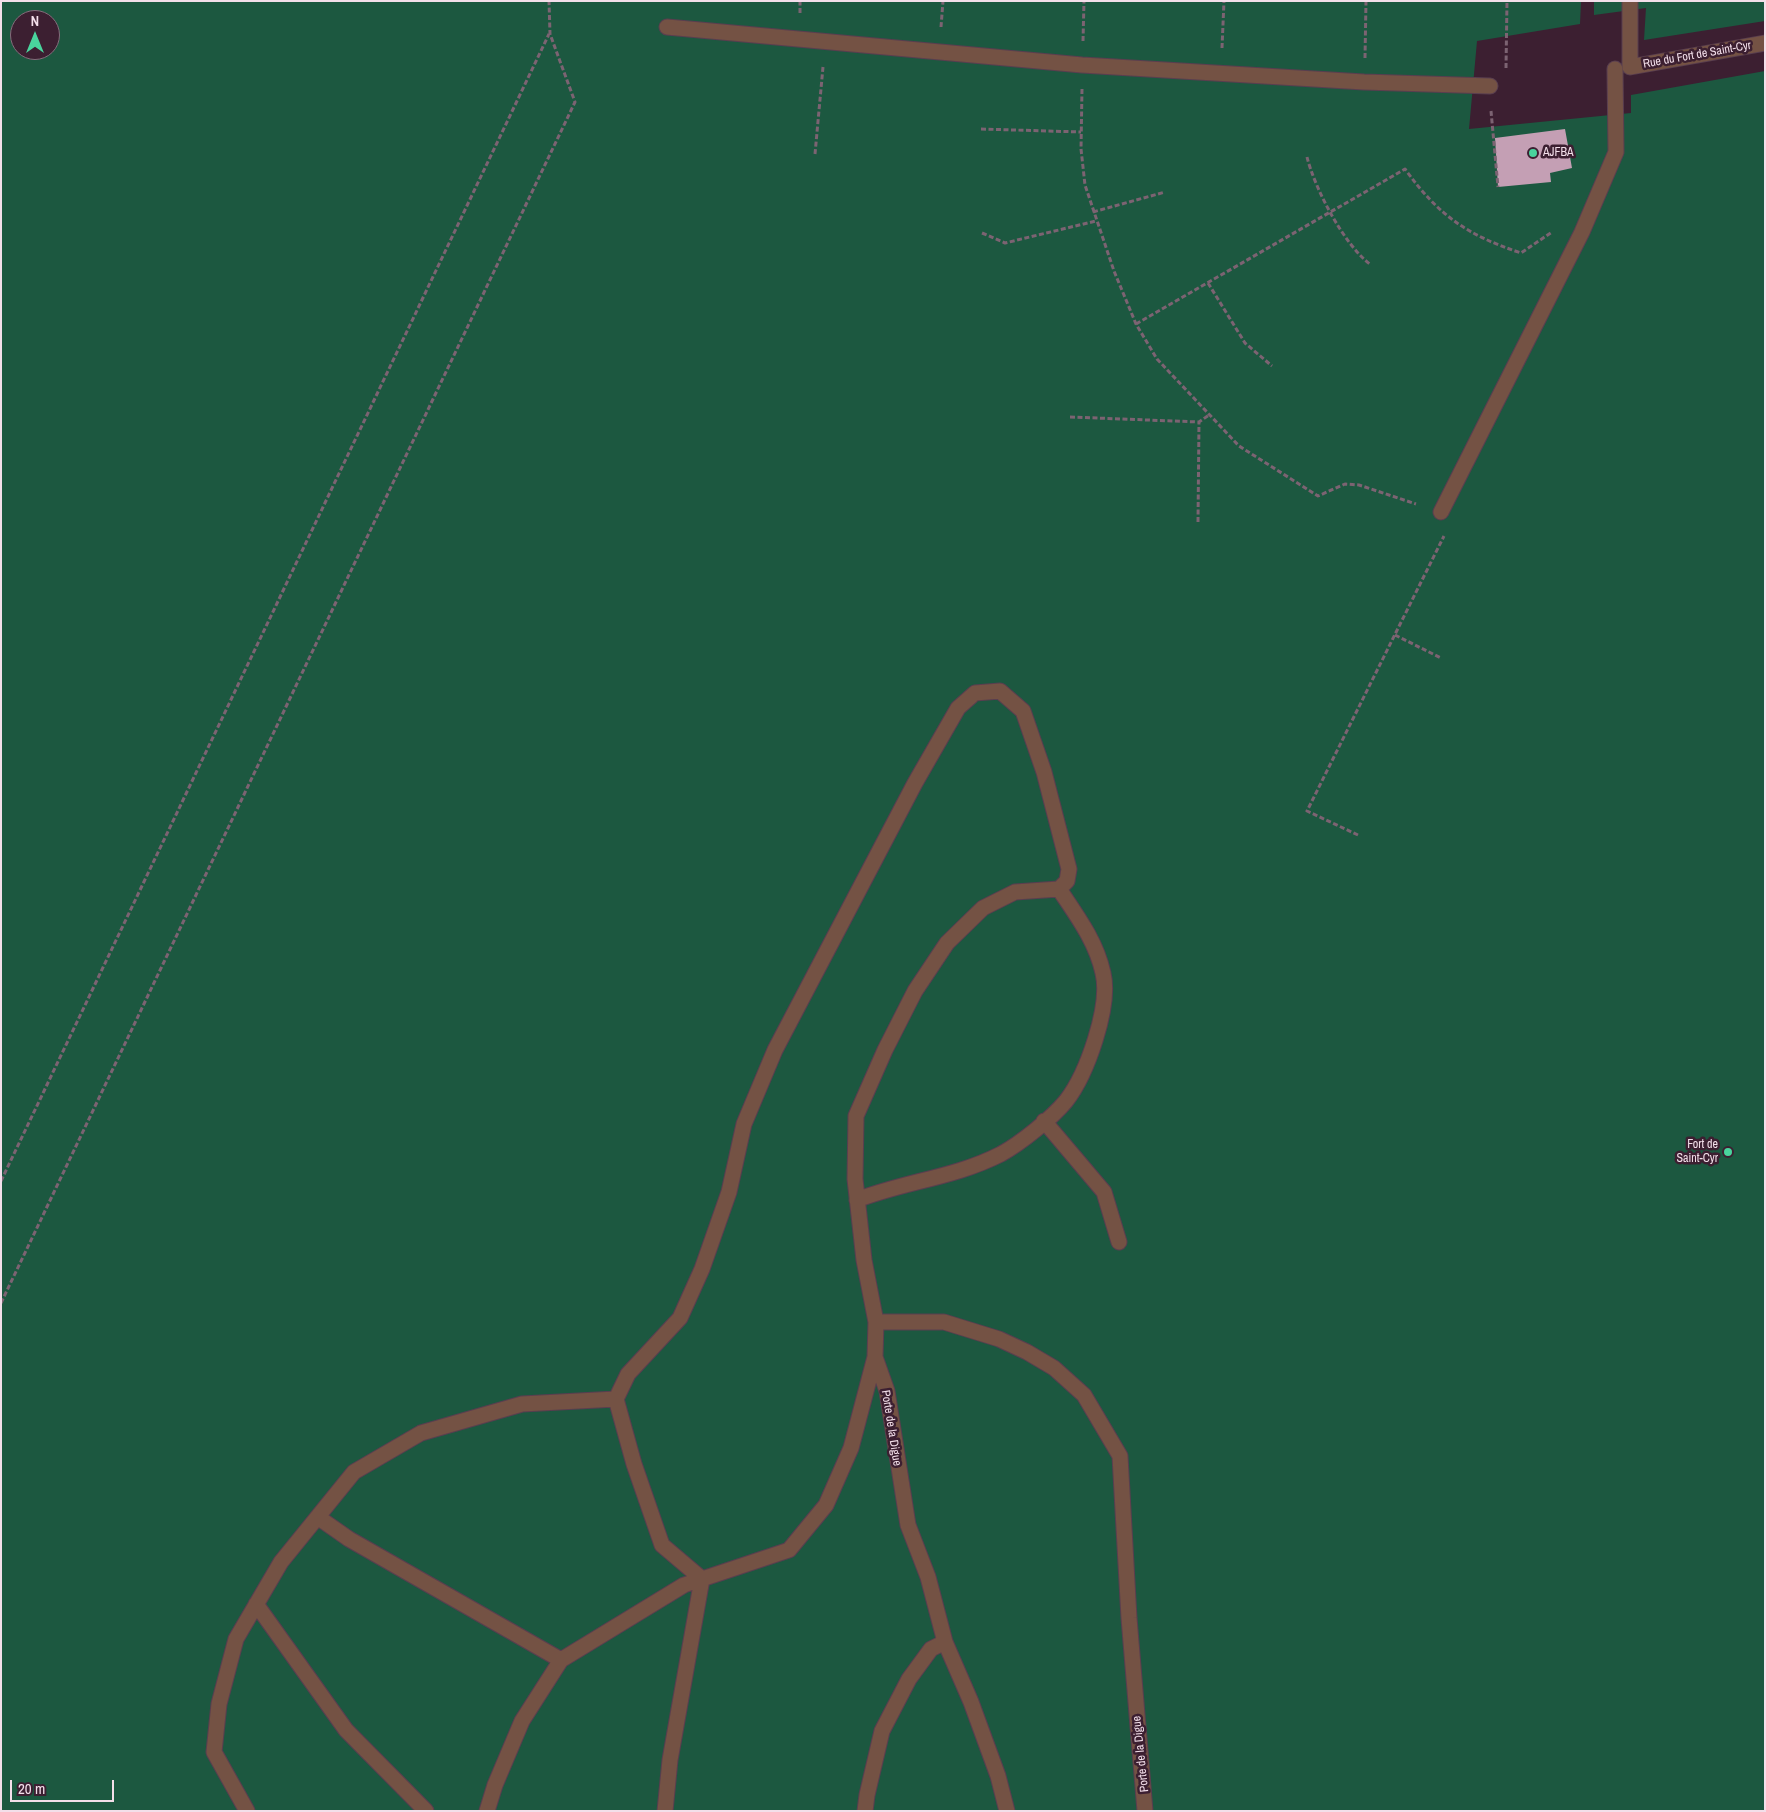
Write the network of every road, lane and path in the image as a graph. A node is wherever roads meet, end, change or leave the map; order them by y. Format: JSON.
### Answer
{"nodes":[{"id":1,"x":549,"y":1,"type":"edge"},
{"id":2,"x":1084,"y":1,"type":"edge"},
{"id":3,"x":1224,"y":1,"type":"edge"},
{"id":4,"x":1366,"y":1,"type":"edge"},
{"id":5,"x":1507,"y":1,"type":"edge"},
{"id":6,"x":1630,"y":1,"type":"edge"},
{"id":7,"x":667,"y":27,"type":"dead end"},
{"id":8,"x":550,"y":34,"type":"junction"},
{"id":9,"x":826,"y":42,"type":"junction"},
{"id":10,"x":1765,"y":43,"type":"edge"},
{"id":11,"x":1082,"y":66,"type":"junction"},
{"id":12,"x":1623,"y":68,"type":"junction"},
{"id":13,"x":1220,"y":74,"type":"junction"},
{"id":14,"x":1506,"y":74,"type":"dead end"},
{"id":15,"x":1364,"y":82,"type":"junction"},
{"id":16,"x":1490,"y":86,"type":"joint"},
{"id":17,"x":981,"y":129,"type":"dead end"},
{"id":18,"x":1081,"y":132,"type":"junction"},
{"id":19,"x":815,"y":154,"type":"dead end"},
{"id":20,"x":1307,"y":157,"type":"dead end"},
{"id":21,"x":1498,"y":187,"type":"dead end"},
{"id":22,"x":1165,"y":192,"type":"dead end"},
{"id":23,"x":1093,"y":212,"type":"junction"},
{"id":24,"x":1330,"y":212,"type":"junction"},
{"id":25,"x":1096,"y":220,"type":"junction"},
{"id":26,"x":1554,"y":231,"type":"dead end"},
{"id":27,"x":982,"y":232,"type":"dead end"},
{"id":28,"x":1371,"y":265,"type":"dead end"},
{"id":29,"x":1208,"y":283,"type":"junction"},
{"id":30,"x":1136,"y":324,"type":"junction"},
{"id":31,"x":1272,"y":366,"type":"dead end"},
{"id":32,"x":1209,"y":415,"type":"junction"},
{"id":33,"x":1070,"y":418,"type":"dead end"},
{"id":34,"x":1199,"y":422,"type":"junction"},
{"id":35,"x":1441,"y":512,"type":"junction"},
{"id":36,"x":1198,"y":522,"type":"dead end"},
{"id":37,"x":1395,"y":635,"type":"junction"},
{"id":38,"x":1441,"y":658,"type":"dead end"},
{"id":39,"x":1358,"y":835,"type":"dead end"},
{"id":40,"x":1059,"y":890,"type":"junction"},
{"id":41,"x":1044,"y":1121,"type":"junction"},
{"id":42,"x":1,"y":1182,"type":"edge"},
{"id":43,"x":857,"y":1200,"type":"junction"},
{"id":44,"x":1119,"y":1242,"type":"dead end"},
{"id":45,"x":1,"y":1303,"type":"edge"},
{"id":46,"x":876,"y":1322,"type":"junction"},
{"id":47,"x":875,"y":1358,"type":"junction"},
{"id":48,"x":616,"y":1399,"type":"junction"},
{"id":49,"x":319,"y":1518,"type":"junction"},
{"id":50,"x":702,"y":1579,"type":"junction"},
{"id":51,"x":256,"y":1604,"type":"junction"},
{"id":52,"x":945,"y":1642,"type":"junction"},
{"id":53,"x":561,"y":1660,"type":"junction"},
{"id":54,"x":247,"y":1811,"type":"edge"},
{"id":55,"x":426,"y":1811,"type":"edge"},
{"id":56,"x":487,"y":1811,"type":"edge"},
{"id":57,"x":666,"y":1811,"type":"edge"},
{"id":58,"x":865,"y":1811,"type":"edge"},
{"id":59,"x":1007,"y":1811,"type":"edge"},
{"id":60,"x":1145,"y":1811,"type":"edge"}],
"edges":[{"from":1,"to":8,"type":"path"},
{"from":2,"to":11,"type":"path"},
{"from":3,"to":13,"type":"path"},
{"from":4,"to":15,"type":"path"},
{"from":5,"to":14,"type":"path"},
{"from":6,"to":12,"type":"street"},
{"from":7,"to":9,"type":"street"},
{"from":8,"to":42,"type":"path"},
{"from":8,"to":45,"type":"path"},
{"from":9,"to":11,"type":"street"},
{"from":9,"to":19,"type":"path"},
{"from":10,"to":12,"type":"street","name":"Rue du Fort de Saint-Cyr"},
{"from":11,"to":13,"type":"street"},
{"from":11,"to":18,"type":"path"},
{"from":12,"to":35,"type":"street"},
{"from":13,"to":15,"type":"street"},
{"from":15,"to":16,"type":"street"},
{"from":16,"to":21,"type":"path"},
{"from":17,"to":18,"type":"path"},
{"from":18,"to":23,"type":"path"},
{"from":20,"to":24,"type":"path"},
{"from":22,"to":23,"type":"path"},
{"from":23,"to":25,"type":"path"},
{"from":24,"to":26,"type":"path"},
{"from":24,"to":28,"type":"path"},
{"from":24,"to":29,"type":"path"},
{"from":25,"to":27,"type":"path"},
{"from":25,"to":30,"type":"path"},
{"from":29,"to":30,"type":"path"},
{"from":29,"to":31,"type":"path"},
{"from":30,"to":32,"type":"path"},
{"from":32,"to":34,"type":"path"},
{"from":32,"to":35,"type":"path"},
{"from":33,"to":34,"type":"path"},
{"from":34,"to":36,"type":"path"},
{"from":35,"to":37,"type":"path"},
{"from":37,"to":38,"type":"path"},
{"from":37,"to":39,"type":"path"},
{"from":40,"to":41,"type":"street"},
{"from":40,"to":43,"type":"street"},
{"from":40,"to":48,"type":"street"},
{"from":41,"to":43,"type":"street"},
{"from":41,"to":44,"type":"street"},
{"from":43,"to":46,"type":"street"},
{"from":46,"to":47,"type":"street","name":"Porte de la Digue"},
{"from":46,"to":60,"type":"street","name":"Porte de la Digue"},
{"from":47,"to":50,"type":"street"},
{"from":47,"to":52,"type":"street","name":"Porte de la Digue"},
{"from":48,"to":49,"type":"street"},
{"from":48,"to":50,"type":"street"},
{"from":49,"to":51,"type":"street"},
{"from":49,"to":53,"type":"street"},
{"from":50,"to":53,"type":"street"},
{"from":50,"to":57,"type":"street"},
{"from":51,"to":54,"type":"street"},
{"from":51,"to":55,"type":"street"},
{"from":52,"to":58,"type":"street"},
{"from":52,"to":59,"type":"street","name":"Porte de la Digue"},
{"from":53,"to":56,"type":"street"}]}
